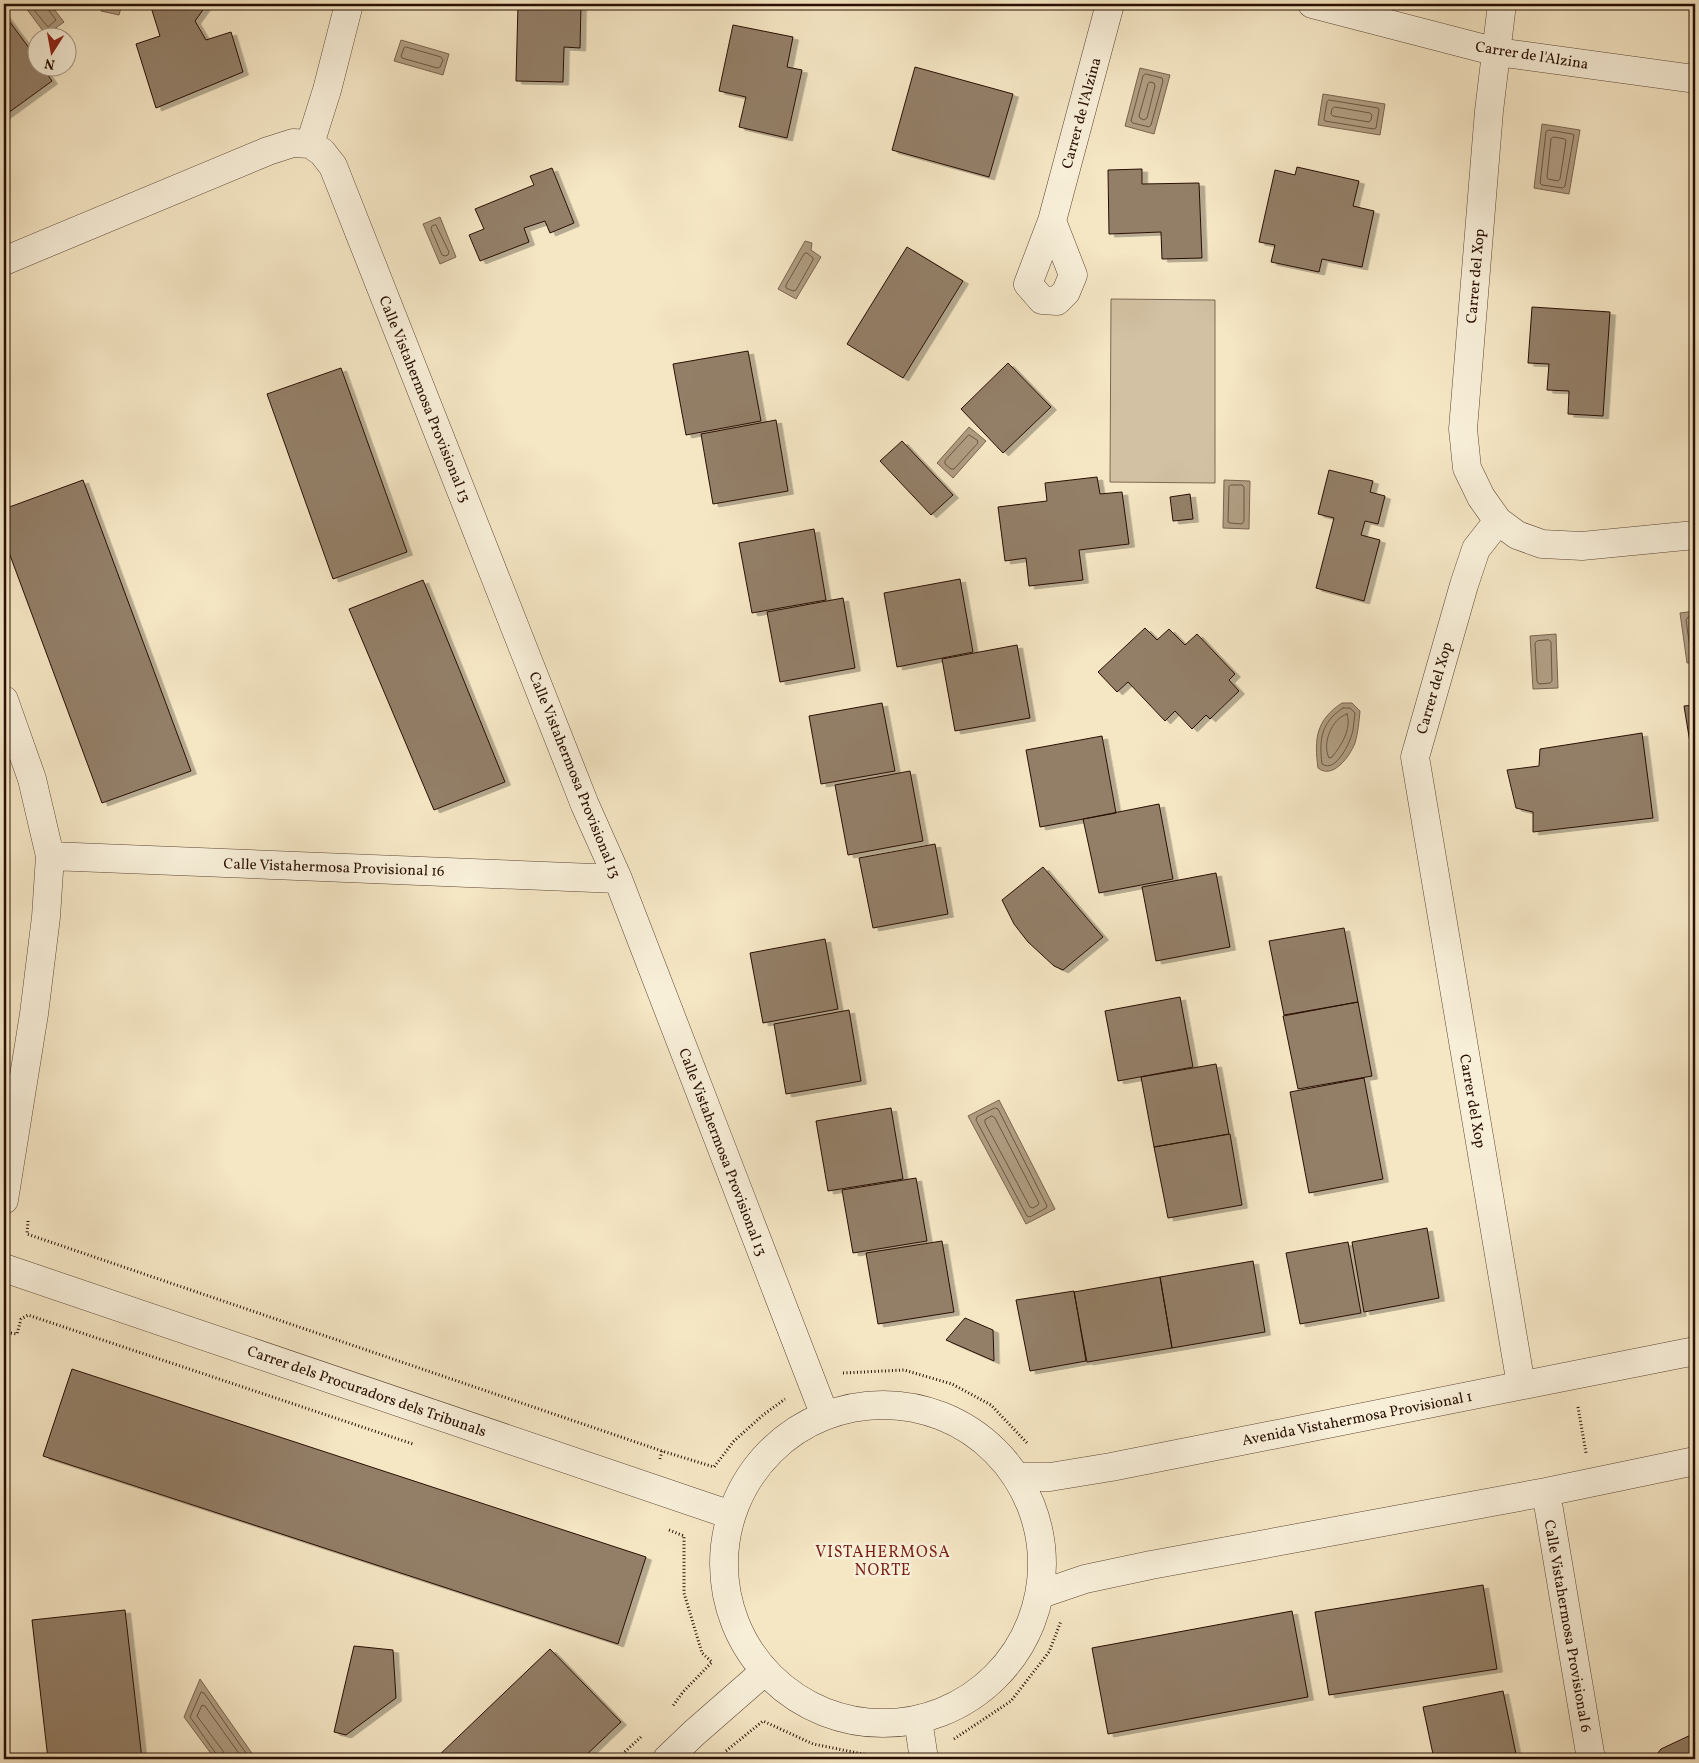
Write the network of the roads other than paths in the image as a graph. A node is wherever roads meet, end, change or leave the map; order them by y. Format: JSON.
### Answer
{"nodes":[{"id":1,"x":349,"y":4,"type":"edge"},
{"id":2,"x":1110,"y":4,"type":"edge"},
{"id":3,"x":1312,"y":4,"type":"edge"},
{"id":4,"x":1502,"y":4,"type":"edge"},
{"id":5,"x":1497,"y":52,"type":"junction"},
{"id":6,"x":1695,"y":79,"type":"edge"},
{"id":7,"x":310,"y":144,"type":"junction"},
{"id":8,"x":1052,"y":221,"type":"dead end"},
{"id":9,"x":4,"y":261,"type":"edge"},
{"id":10,"x":1498,"y":521,"type":"junction"},
{"id":11,"x":1695,"y":535,"type":"edge"},
{"id":12,"x":4,"y":700,"type":"edge"},
{"id":13,"x":50,"y":856,"type":"junction"},
{"id":14,"x":618,"y":879,"type":"junction"},
{"id":15,"x":4,"y":1200,"type":"edge"},
{"id":16,"x":4,"y":1268,"type":"edge"},
{"id":17,"x":1695,"y":1351,"type":"edge"},
{"id":18,"x":1521,"y":1385,"type":"junction"},
{"id":19,"x":825,"y":1416,"type":"junction"},
{"id":20,"x":1695,"y":1462,"type":"edge"},
{"id":21,"x":1017,"y":1477,"type":"junction"},
{"id":22,"x":1546,"y":1492,"type":"junction"},
{"id":23,"x":731,"y":1515,"type":"junction"},
{"id":24,"x":1041,"y":1594,"type":"junction"},
{"id":25,"x":765,"y":1671,"type":"junction"},
{"id":26,"x":918,"y":1720,"type":"junction"},
{"id":27,"x":667,"y":1759,"type":"edge"},
{"id":28,"x":924,"y":1759,"type":"edge"},
{"id":29,"x":1591,"y":1759,"type":"edge"}],
"edges":[{"from":1,"to":7,"type":"street"},
{"from":2,"to":8,"type":"street","name":"Carrer de l'Alzina"},
{"from":3,"to":5,"type":"street","name":"Carrer de l'Alzina"},
{"from":4,"to":5,"type":"street","name":"Carrer del Xop"},
{"from":5,"to":6,"type":"street","name":"Carrer de l'Alzina"},
{"from":5,"to":10,"type":"street","name":"Carrer del Xop"},
{"from":7,"to":9,"type":"street"},
{"from":7,"to":14,"type":"street","name":"Calle Vistahermosa Provisional 13"},
{"from":10,"to":11,"type":"street"},
{"from":10,"to":18,"type":"street","name":"Carrer del Xop"},
{"from":12,"to":13,"type":"street"},
{"from":13,"to":14,"type":"street","name":"Calle Vistahermosa Provisional 16"},
{"from":13,"to":15,"type":"street"},
{"from":14,"to":19,"type":"street","name":"Calle Vistahermosa Provisional 13"},
{"from":16,"to":23,"type":"street","name":"Carrer dels Procuradors dels Tribunals"},
{"from":17,"to":18,"type":"street","name":"Avenida Vistahermosa Provisional 1"},
{"from":18,"to":21,"type":"street","name":"Avenida Vistahermosa Provisional 1"},
{"from":19,"to":21,"type":"street"},
{"from":19,"to":23,"type":"street"},
{"from":20,"to":22,"type":"street"},
{"from":21,"to":24,"type":"street"},
{"from":22,"to":24,"type":"street"},
{"from":22,"to":29,"type":"street","name":"Calle Vistahermosa Provisional 6"},
{"from":23,"to":25,"type":"street"},
{"from":24,"to":26,"type":"street"},
{"from":25,"to":26,"type":"street"},
{"from":25,"to":27,"type":"street"},
{"from":26,"to":28,"type":"street"}]}
